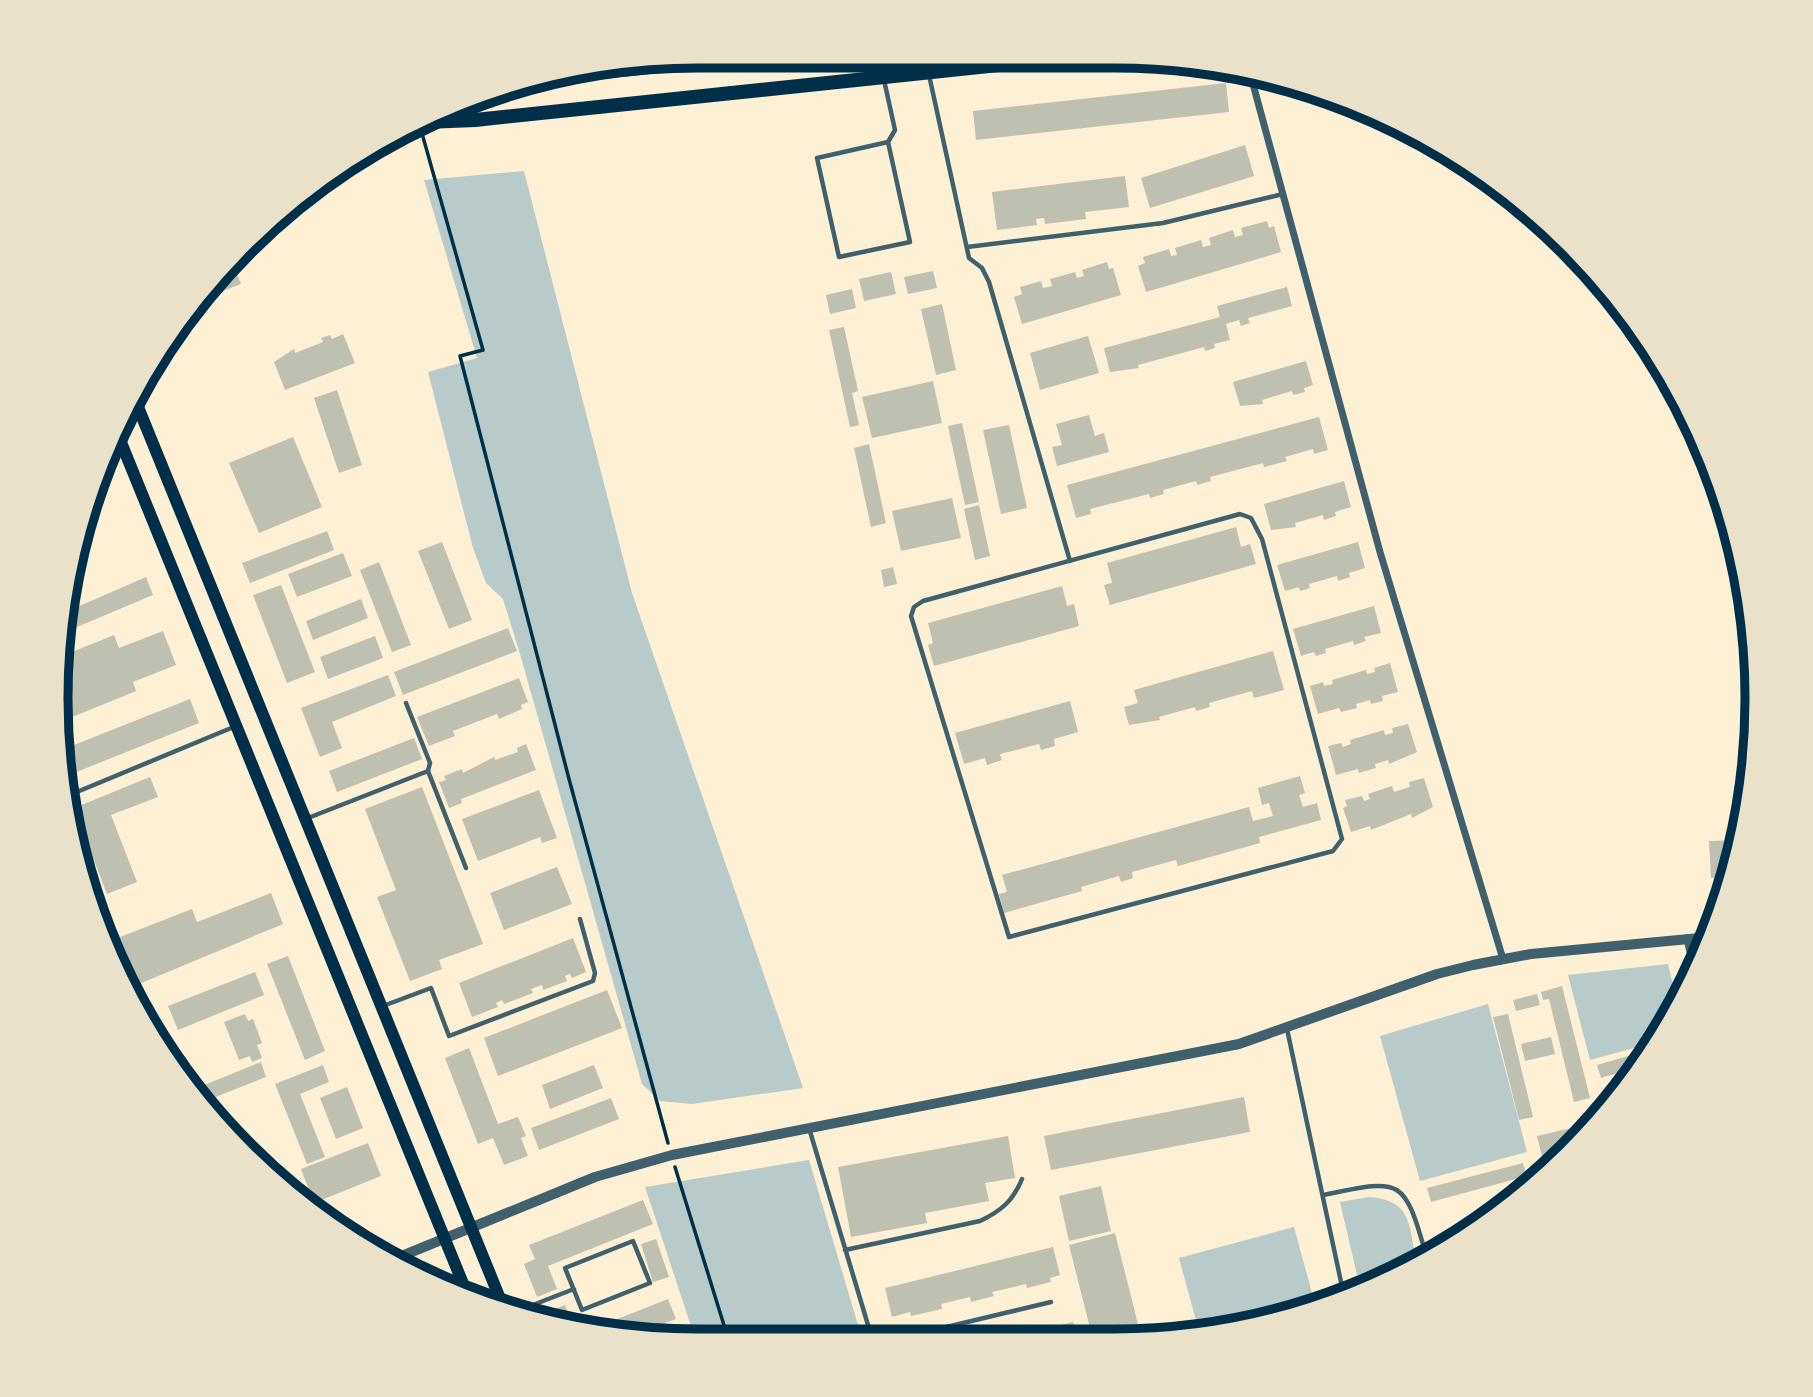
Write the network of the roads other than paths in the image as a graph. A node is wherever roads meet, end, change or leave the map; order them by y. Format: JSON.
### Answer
{"nodes":[{"id":1,"x":975,"y":68,"type":"edge"},
{"id":2,"x":929,"y":73,"type":"junction"},
{"id":3,"x":884,"y":78,"type":"junction"},
{"id":4,"x":1253,"y":84,"type":"edge"},
{"id":5,"x":446,"y":121,"type":"edge"},
{"id":6,"x":888,"y":142,"type":"junction"},
{"id":7,"x":1283,"y":194,"type":"junction"},
{"id":8,"x":967,"y":247,"type":"junction"},
{"id":9,"x":139,"y":409,"type":"edge"},
{"id":10,"x":122,"y":444,"type":"edge"},
{"id":11,"x":1070,"y":561,"type":"junction"},
{"id":12,"x":406,"y":703,"type":"dead end"},
{"id":13,"x":237,"y":726,"type":"junction"},
{"id":14,"x":428,"y":771,"type":"junction"},
{"id":15,"x":76,"y":792,"type":"edge"},
{"id":16,"x":305,"y":819,"type":"junction"},
{"id":17,"x":466,"y":868,"type":"dead end"},
{"id":18,"x":580,"y":919,"type":"dead end"},
{"id":19,"x":1698,"y":938,"type":"edge"},
{"id":20,"x":1687,"y":939,"type":"junction"},
{"id":21,"x":1690,"y":954,"type":"edge"},
{"id":22,"x":1503,"y":960,"type":"junction"},
{"id":23,"x":381,"y":1006,"type":"junction"},
{"id":24,"x":1287,"y":1028,"type":"junction"},
{"id":25,"x":808,"y":1128,"type":"junction"},
{"id":26,"x":1022,"y":1180,"type":"dead end"},
{"id":27,"x":1322,"y":1195,"type":"junction"},
{"id":28,"x":471,"y":1228,"type":"junction"},
{"id":29,"x":445,"y":1239,"type":"junction"},
{"id":30,"x":1424,"y":1247,"type":"edge"},
{"id":31,"x":845,"y":1250,"type":"junction"},
{"id":32,"x":404,"y":1255,"type":"edge"},
{"id":33,"x":463,"y":1283,"type":"edge"},
{"id":34,"x":1342,"y":1286,"type":"edge"},
{"id":35,"x":574,"y":1289,"type":"junction"},
{"id":36,"x":499,"y":1296,"type":"edge"},
{"id":37,"x":1051,"y":1302,"type":"dead end"},
{"id":38,"x":531,"y":1306,"type":"edge"},
{"id":39,"x":868,"y":1329,"type":"edge"},
{"id":40,"x":938,"y":1329,"type":"edge"}],
"edges":[{"from":1,"to":2,"type":"main road"},
{"from":2,"to":3,"type":"main road"},
{"from":2,"to":8,"type":"lane"},
{"from":3,"to":5,"type":"main road"},
{"from":3,"to":6,"type":"lane"},
{"from":4,"to":7,"type":"street"},
{"from":6,"to":6,"type":"lane"},
{"from":7,"to":8,"type":"lane"},
{"from":7,"to":22,"type":"street"},
{"from":8,"to":11,"type":"lane"},
{"from":9,"to":16,"type":"main road"},
{"from":10,"to":13,"type":"main road"},
{"from":11,"to":11,"type":"lane"},
{"from":12,"to":14,"type":"lane"},
{"from":13,"to":15,"type":"lane"},
{"from":13,"to":29,"type":"main road"},
{"from":14,"to":16,"type":"lane"},
{"from":14,"to":17,"type":"lane"},
{"from":16,"to":23,"type":"main road"},
{"from":18,"to":23,"type":"lane"},
{"from":19,"to":20,"type":"street"},
{"from":20,"to":21,"type":"street"},
{"from":20,"to":22,"type":"street"},
{"from":22,"to":24,"type":"street"},
{"from":23,"to":28,"type":"main road"},
{"from":24,"to":25,"type":"street"},
{"from":24,"to":27,"type":"lane"},
{"from":25,"to":28,"type":"street"},
{"from":25,"to":31,"type":"lane"},
{"from":26,"to":31,"type":"lane"},
{"from":27,"to":30,"type":"lane"},
{"from":27,"to":34,"type":"lane"},
{"from":28,"to":29,"type":"street"},
{"from":28,"to":36,"type":"main road"},
{"from":29,"to":32,"type":"street"},
{"from":29,"to":33,"type":"main road"},
{"from":31,"to":39,"type":"lane"},
{"from":35,"to":35,"type":"lane"},
{"from":35,"to":38,"type":"lane"},
{"from":37,"to":40,"type":"lane"}]}
